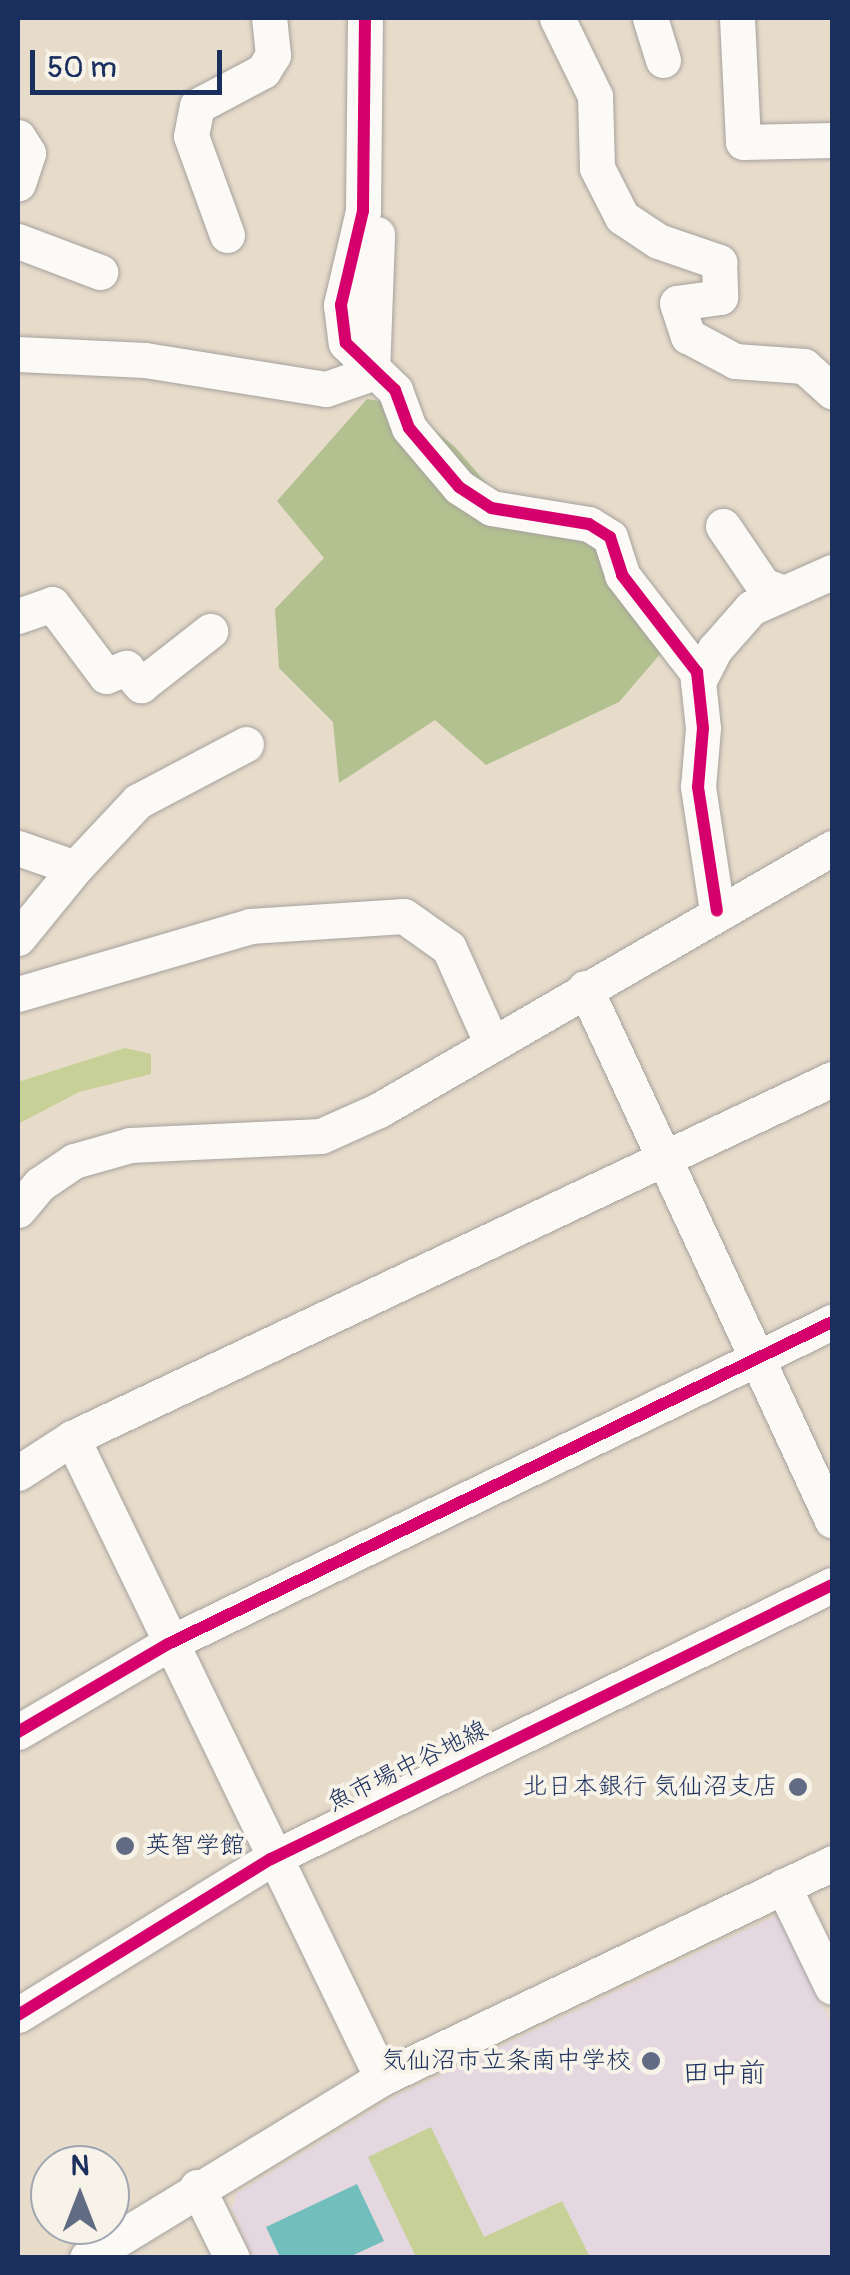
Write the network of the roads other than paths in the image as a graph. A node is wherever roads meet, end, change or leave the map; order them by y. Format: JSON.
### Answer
{"nodes":[{"id":1,"x":269,"y":18,"type":"edge"},
{"id":2,"x":365,"y":18,"type":"edge"},
{"id":3,"x":385,"y":18,"type":"edge"},
{"id":4,"x":557,"y":18,"type":"edge"},
{"id":5,"x":650,"y":18,"type":"edge"},
{"id":6,"x":737,"y":18,"type":"edge"},
{"id":7,"x":663,"y":60,"type":"dead end"},
{"id":8,"x":18,"y":138,"type":"edge"},
{"id":9,"x":832,"y":140,"type":"edge"},
{"id":10,"x":18,"y":183,"type":"edge"},
{"id":11,"x":227,"y":235,"type":"dead end"},
{"id":12,"x":18,"y":241,"type":"edge"},
{"id":13,"x":100,"y":272,"type":"dead end"},
{"id":14,"x":18,"y":354,"type":"edge"},
{"id":15,"x":372,"y":373,"type":"junction"},
{"id":16,"x":832,"y":391,"type":"edge"},
{"id":17,"x":723,"y":526,"type":"dead end"},
{"id":18,"x":832,"y":572,"type":"edge"},
{"id":19,"x":781,"y":592,"type":"junction"},
{"id":20,"x":18,"y":616,"type":"edge"},
{"id":21,"x":210,"y":630,"type":"dead end"},
{"id":22,"x":698,"y":682,"type":"junction"},
{"id":23,"x":246,"y":744,"type":"dead end"},
{"id":24,"x":18,"y":848,"type":"edge"},
{"id":25,"x":832,"y":848,"type":"edge"},
{"id":26,"x":75,"y":868,"type":"junction"},
{"id":27,"x":717,"y":911,"type":"junction"},
{"id":28,"x":18,"y":938,"type":"edge"},
{"id":29,"x":585,"y":988,"type":"junction"},
{"id":30,"x":18,"y":994,"type":"edge"},
{"id":31,"x":491,"y":1042,"type":"junction"},
{"id":32,"x":832,"y":1079,"type":"edge"},
{"id":33,"x":664,"y":1160,"type":"junction"},
{"id":34,"x":18,"y":1210,"type":"edge"},
{"id":35,"x":832,"y":1322,"type":"edge"},
{"id":36,"x":755,"y":1360,"type":"junction"},
{"id":37,"x":72,"y":1438,"type":"junction"},
{"id":38,"x":18,"y":1473,"type":"edge"},
{"id":39,"x":832,"y":1520,"type":"edge"},
{"id":40,"x":832,"y":1585,"type":"edge"},
{"id":41,"x":168,"y":1644,"type":"junction"},
{"id":42,"x":18,"y":1732,"type":"edge"},
{"id":43,"x":271,"y":1859,"type":"junction"},
{"id":44,"x":832,"y":1863,"type":"edge"},
{"id":45,"x":783,"y":1886,"type":"junction"},
{"id":46,"x":832,"y":1987,"type":"edge"},
{"id":47,"x":18,"y":2015,"type":"edge"},
{"id":48,"x":382,"y":2078,"type":"junction"},
{"id":49,"x":197,"y":2187,"type":"junction"},
{"id":50,"x":87,"y":2258,"type":"edge"},
{"id":51,"x":232,"y":2258,"type":"edge"}],
"edges":[{"from":1,"to":11,"type":"street"},
{"from":2,"to":15,"type":"street"},
{"from":3,"to":15,"type":"street"},
{"from":4,"to":16,"type":"street"},
{"from":5,"to":7,"type":"street"},
{"from":6,"to":9,"type":"street"},
{"from":8,"to":10,"type":"street"},
{"from":12,"to":13,"type":"street"},
{"from":14,"to":15,"type":"street"},
{"from":15,"to":22,"type":"street"},
{"from":17,"to":19,"type":"street"},
{"from":18,"to":19,"type":"street"},
{"from":19,"to":22,"type":"street"},
{"from":20,"to":21,"type":"street"},
{"from":22,"to":27,"type":"street"},
{"from":23,"to":26,"type":"street"},
{"from":24,"to":26,"type":"street"},
{"from":25,"to":27,"type":"street"},
{"from":26,"to":28,"type":"street"},
{"from":27,"to":29,"type":"street"},
{"from":29,"to":31,"type":"street"},
{"from":29,"to":33,"type":"street"},
{"from":30,"to":31,"type":"street"},
{"from":31,"to":34,"type":"street"},
{"from":32,"to":33,"type":"street"},
{"from":33,"to":36,"type":"street"},
{"from":33,"to":37,"type":"street"},
{"from":35,"to":36,"type":"street"},
{"from":36,"to":39,"type":"street"},
{"from":36,"to":41,"type":"street"},
{"from":37,"to":38,"type":"street"},
{"from":37,"to":41,"type":"street"},
{"from":40,"to":43,"type":"street","name":"魚市場中谷地線"},
{"from":41,"to":42,"type":"street"},
{"from":41,"to":43,"type":"street"},
{"from":43,"to":47,"type":"street","name":"魚市場中谷地線"},
{"from":43,"to":48,"type":"street"},
{"from":44,"to":45,"type":"street"},
{"from":45,"to":46,"type":"street"},
{"from":45,"to":48,"type":"street"},
{"from":48,"to":49,"type":"street"},
{"from":49,"to":50,"type":"street"},
{"from":49,"to":51,"type":"street"}]}
